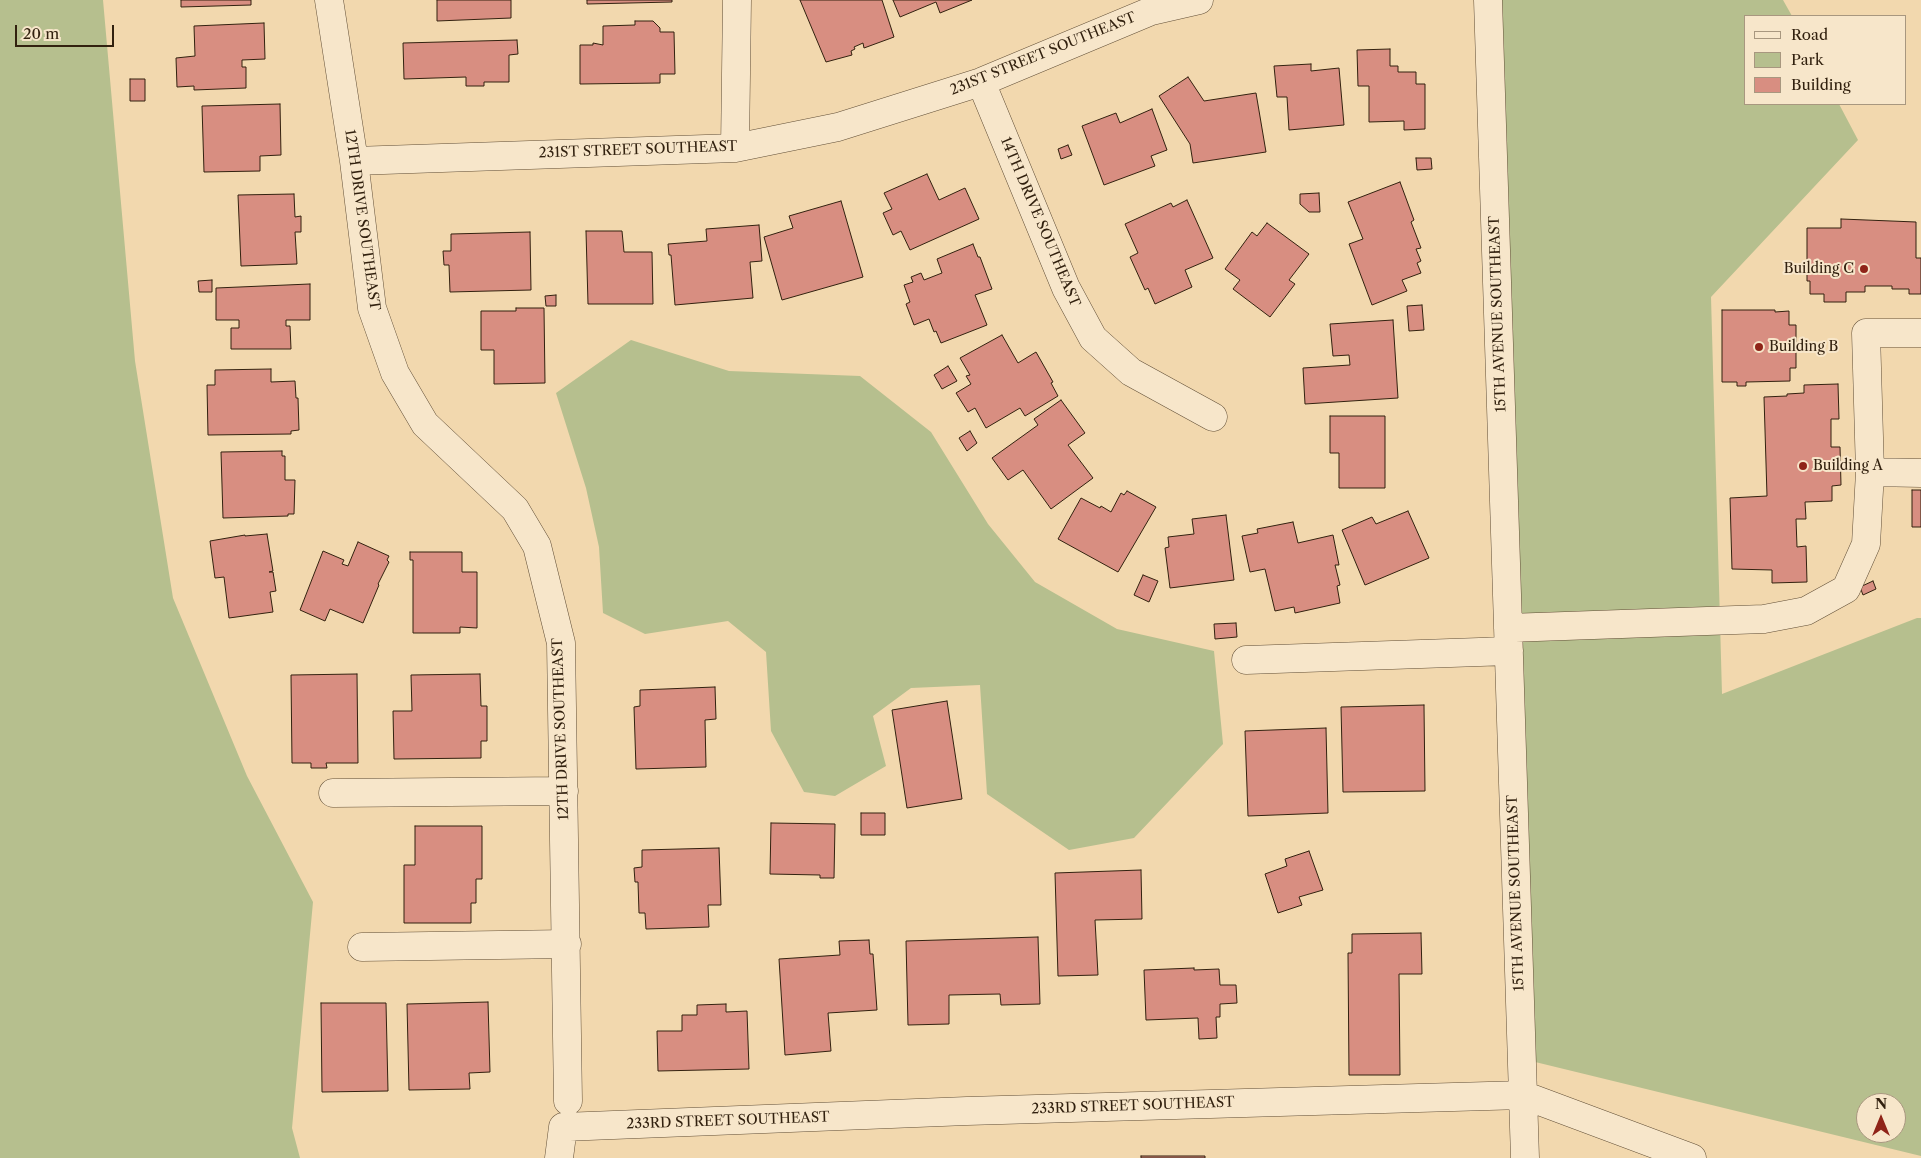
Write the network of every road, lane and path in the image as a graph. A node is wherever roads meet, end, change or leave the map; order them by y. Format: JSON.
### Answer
{"nodes":[{"id":1,"x":329,"y":0,"type":"edge"},
{"id":2,"x":738,"y":0,"type":"edge"},
{"id":3,"x":1199,"y":0,"type":"edge"},
{"id":4,"x":1488,"y":0,"type":"edge"},
{"id":5,"x":981,"y":82,"type":"junction"},
{"id":6,"x":735,"y":148,"type":"junction"},
{"id":7,"x":354,"y":161,"type":"junction"},
{"id":8,"x":1921,"y":333,"type":"edge"},
{"id":9,"x":1213,"y":417,"type":"dead end"},
{"id":10,"x":1870,"y":472,"type":"junction"},
{"id":11,"x":1921,"y":473,"type":"edge"},
{"id":12,"x":1508,"y":640,"type":"junction"},
{"id":13,"x":1246,"y":660,"type":"dead end"},
{"id":14,"x":564,"y":791,"type":"junction"},
{"id":15,"x":333,"y":793,"type":"dead end"},
{"id":16,"x":567,"y":944,"type":"junction"},
{"id":17,"x":362,"y":948,"type":"dead end"},
{"id":18,"x":1523,"y":1095,"type":"junction"},
{"id":19,"x":568,"y":1101,"type":"dead end"},
{"id":20,"x":558,"y":1158,"type":"edge"},
{"id":21,"x":1525,"y":1158,"type":"edge"},
{"id":22,"x":1692,"y":1158,"type":"edge"}],
"edges":[{"from":1,"to":7,"type":"street","name":"12TH DRIVE SOUTHEAST"},
{"from":2,"to":6,"type":"street"},
{"from":3,"to":5,"type":"street","name":"231ST STREET SOUTHEAST"},
{"from":4,"to":12,"type":"street","name":"15TH AVENUE SOUTHEAST"},
{"from":5,"to":6,"type":"street","name":"231ST STREET SOUTHEAST"},
{"from":5,"to":9,"type":"street","name":"14TH DRIVE SOUTHEAST"},
{"from":6,"to":7,"type":"street","name":"231ST STREET SOUTHEAST"},
{"from":7,"to":14,"type":"street","name":"12TH DRIVE SOUTHEAST"},
{"from":8,"to":10,"type":"street"},
{"from":10,"to":11,"type":"street"},
{"from":10,"to":12,"type":"street"},
{"from":12,"to":13,"type":"street"},
{"from":12,"to":18,"type":"street","name":"15TH AVENUE SOUTHEAST"},
{"from":14,"to":15,"type":"street"},
{"from":14,"to":16,"type":"street","name":"12TH DRIVE SOUTHEAST"},
{"from":16,"to":17,"type":"street"},
{"from":16,"to":19,"type":"street","name":"12TH DRIVE SOUTHEAST"},
{"from":18,"to":20,"type":"street","name":"233RD STREET SOUTHEAST"},
{"from":18,"to":21,"type":"street","name":"15TH AVENUE SOUTHEAST"},
{"from":18,"to":22,"type":"street","name":"233RD STREET SOUTHEAST"}]}
